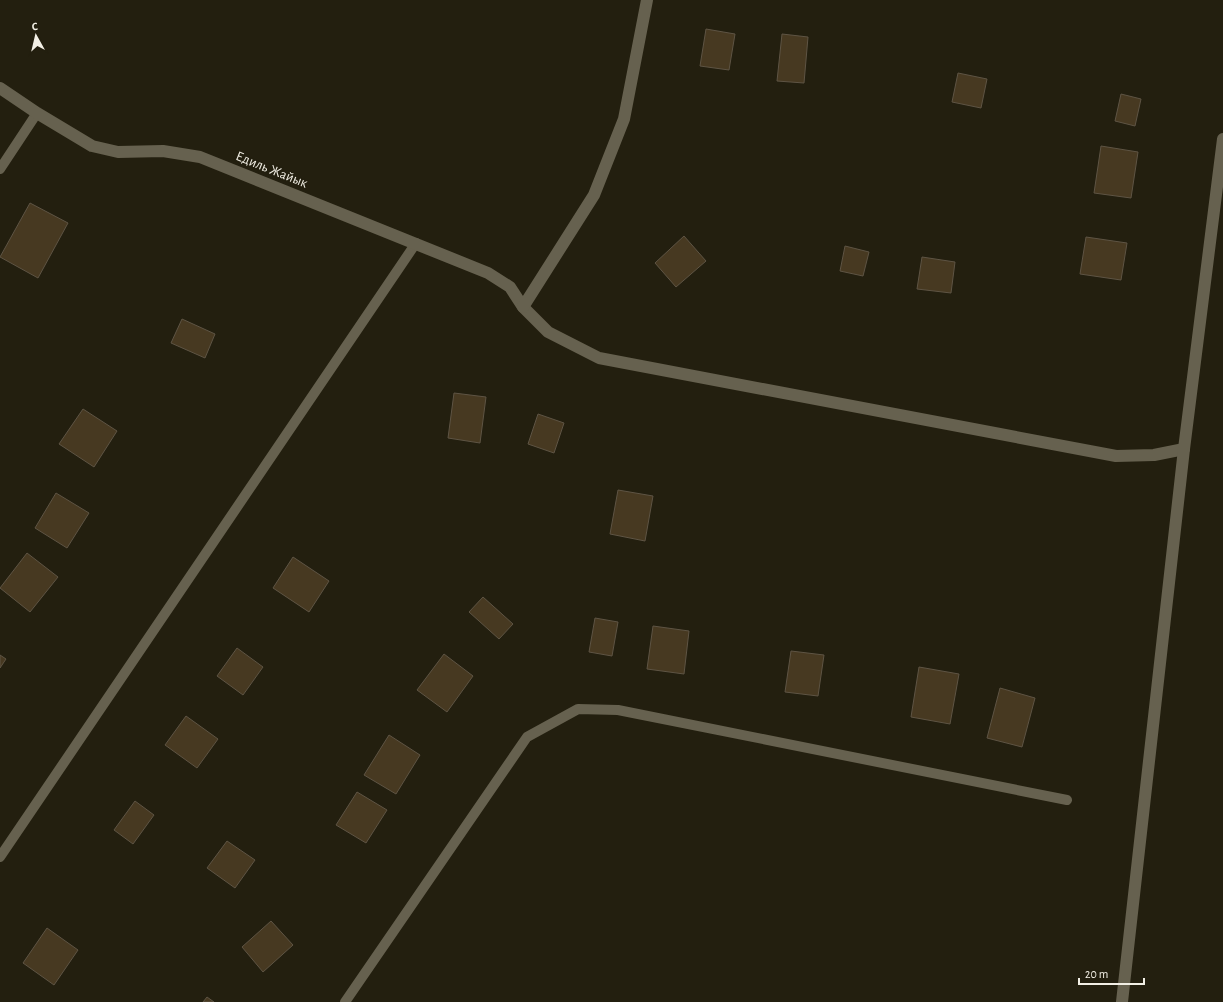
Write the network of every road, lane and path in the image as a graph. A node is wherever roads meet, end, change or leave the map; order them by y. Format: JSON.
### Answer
{"nodes":[{"id":1,"x":647,"y":0,"type":"edge"},
{"id":2,"x":0,"y":88,"type":"edge"},
{"id":3,"x":38,"y":113,"type":"junction"},
{"id":4,"x":1223,"y":139,"type":"edge"},
{"id":5,"x":0,"y":168,"type":"edge"},
{"id":6,"x":416,"y":243,"type":"junction"},
{"id":7,"x":523,"y":307,"type":"junction"},
{"id":8,"x":1184,"y":449,"type":"junction"},
{"id":9,"x":1067,"y":800,"type":"dead end"},
{"id":10,"x":0,"y":857,"type":"edge"},
{"id":11,"x":345,"y":1002,"type":"edge"},
{"id":12,"x":1122,"y":1002,"type":"edge"}],
"edges":[{"from":1,"to":7,"type":"street"},
{"from":2,"to":3,"type":"street","name":"Едиль Жайык"},
{"from":3,"to":5,"type":"lane"},
{"from":3,"to":6,"type":"street","name":"Едиль Жайык"},
{"from":4,"to":8,"type":"street"},
{"from":6,"to":7,"type":"street","name":"Едиль Жайык"},
{"from":6,"to":10,"type":"lane"},
{"from":7,"to":8,"type":"street","name":"Едиль Жайык"},
{"from":8,"to":12,"type":"street"},
{"from":9,"to":11,"type":"lane"}]}
